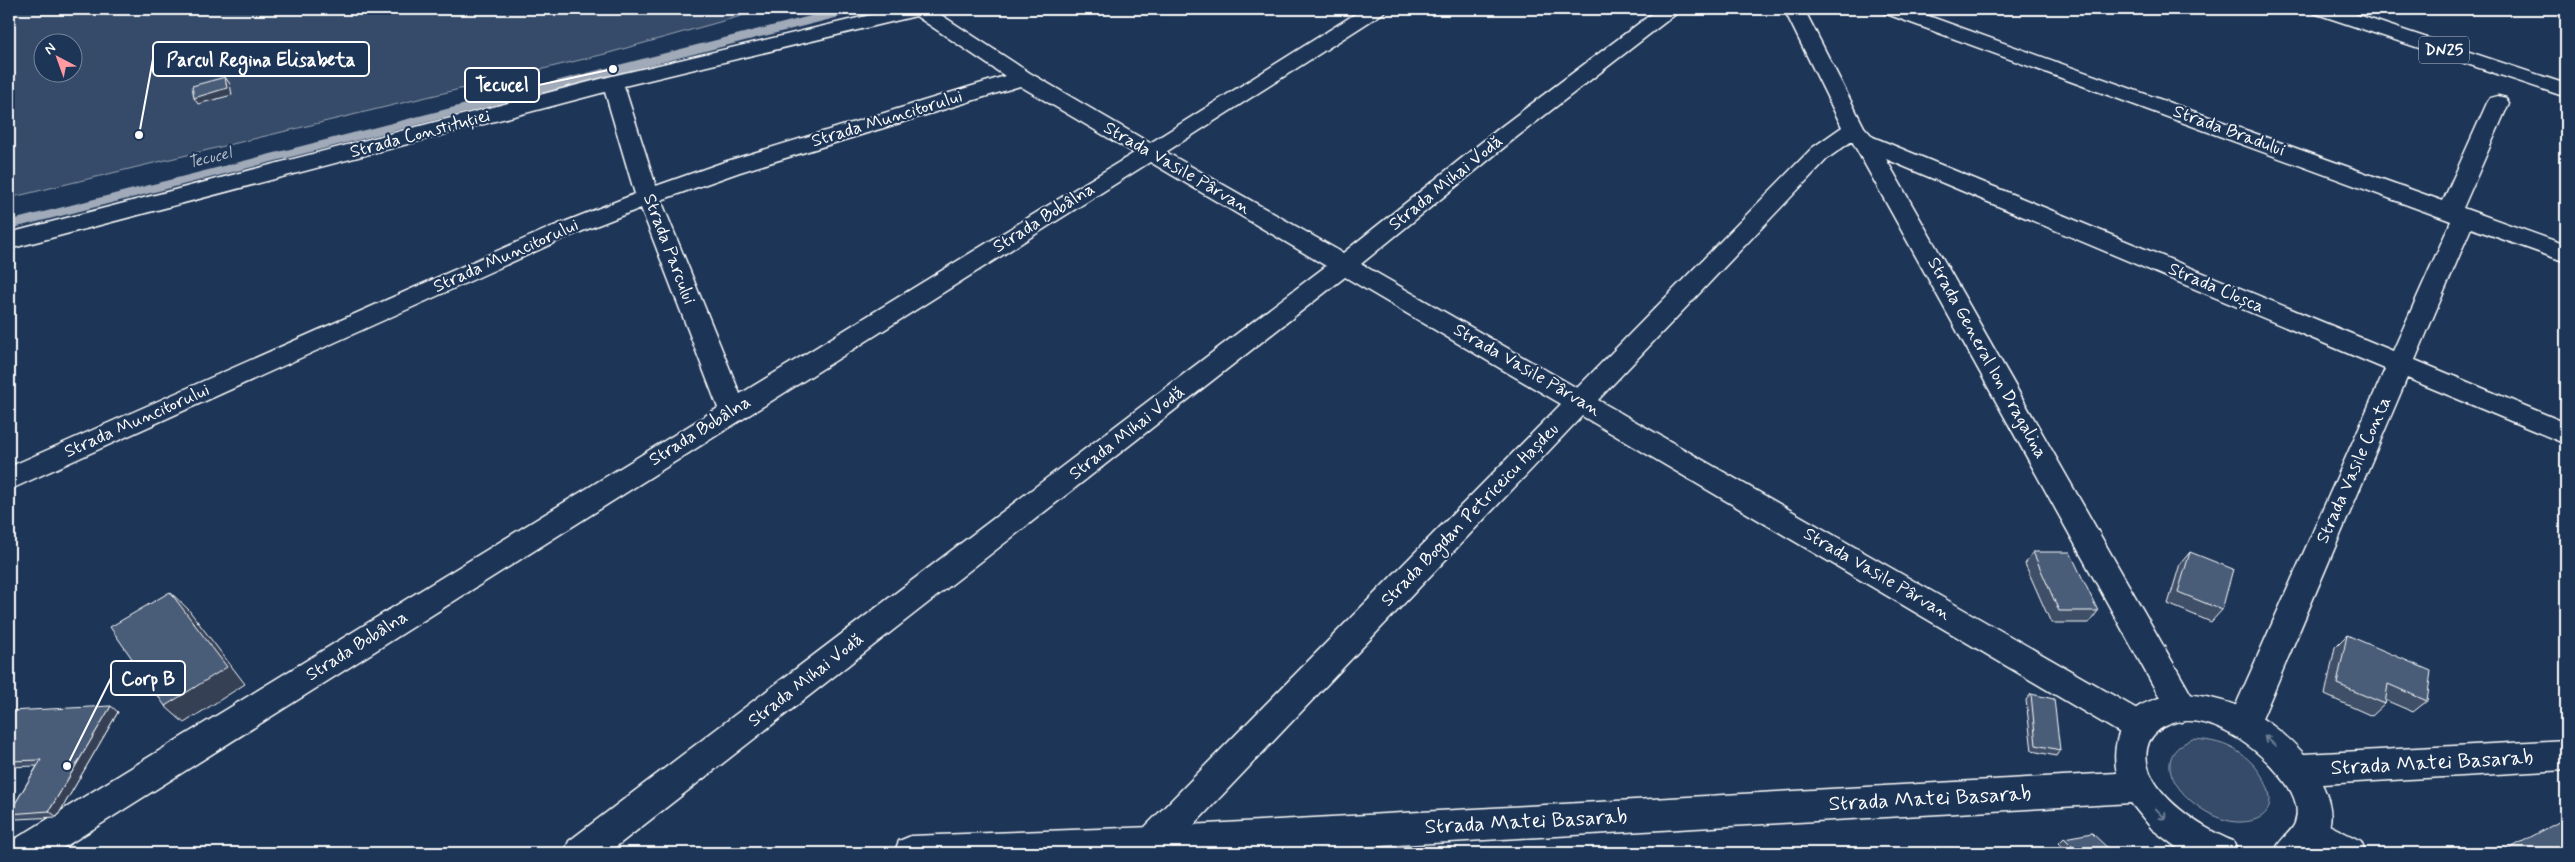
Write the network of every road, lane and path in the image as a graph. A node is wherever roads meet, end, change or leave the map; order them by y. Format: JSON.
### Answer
{"nodes":[{"id":1,"x":920,"y":9,"type":"edge"},
{"id":2,"x":1376,"y":9,"type":"edge"},
{"id":3,"x":1670,"y":9,"type":"edge"},
{"id":4,"x":1794,"y":9,"type":"edge"},
{"id":5,"x":1891,"y":9,"type":"edge"},
{"id":6,"x":2321,"y":9,"type":"edge"},
{"id":7,"x":1022,"y":78,"type":"junction"},
{"id":8,"x":613,"y":84,"type":"junction"},
{"id":9,"x":2566,"y":91,"type":"edge"},
{"id":10,"x":2498,"y":102,"type":"dead end"},
{"id":11,"x":1860,"y":135,"type":"junction"},
{"id":12,"x":1149,"y":153,"type":"junction"},
{"id":13,"x":648,"y":197,"type":"junction"},
{"id":14,"x":2457,"y":214,"type":"junction"},
{"id":15,"x":9,"y":241,"type":"edge"},
{"id":16,"x":2566,"y":254,"type":"edge"},
{"id":17,"x":1344,"y":265,"type":"junction"},
{"id":18,"x":2400,"y":365,"type":"junction"},
{"id":19,"x":1580,"y":401,"type":"junction"},
{"id":20,"x":732,"y":411,"type":"junction"},
{"id":21,"x":2566,"y":434,"type":"edge"},
{"id":22,"x":9,"y":479,"type":"edge"},
{"id":23,"x":2182,"y":708,"type":"junction"},
{"id":24,"x":2244,"y":723,"type":"junction"},
{"id":25,"x":2139,"y":727,"type":"junction"},
{"id":26,"x":2566,"y":755,"type":"edge"},
{"id":27,"x":2298,"y":770,"type":"junction"},
{"id":28,"x":2140,"y":787,"type":"junction"},
{"id":29,"x":2301,"y":842,"type":"edge"},
{"id":30,"x":2187,"y":846,"type":"edge"},
{"id":31,"x":1155,"y":848,"type":"edge"},
{"id":32,"x":24,"y":853,"type":"edge"},
{"id":33,"x":581,"y":853,"type":"edge"},
{"id":34,"x":911,"y":853,"type":"edge"},
{"id":35,"x":2221,"y":853,"type":"edge"},
{"id":36,"x":2349,"y":853,"type":"edge"}],
"edges":[{"from":1,"to":7,"type":"street","name":"Strada Vasile Pârvan"},
{"from":1,"to":8,"type":"street","name":"Strada Constituției"},
{"from":2,"to":12,"type":"street","name":"Strada Bobâlna"},
{"from":3,"to":17,"type":"street","name":"Strada Mihai Vodă"},
{"from":4,"to":11,"type":"street","name":"Strada General Ion Dragalina"},
{"from":5,"to":14,"type":"street","name":"Strada Bradului"},
{"from":6,"to":9,"type":"street","number":"DN25"},
{"from":7,"to":12,"type":"street","name":"Strada Vasile Pârvan"},
{"from":7,"to":13,"type":"street","name":"Strada Muncitorului"},
{"from":8,"to":13,"type":"street","name":"Strada Parcului"},
{"from":8,"to":15,"type":"street","name":"Strada Constituției"},
{"from":10,"to":14,"type":"street","name":"Strada Vasile Conta"},
{"from":11,"to":18,"type":"street","name":"Strada Cloșca"},
{"from":11,"to":19,"type":"street","name":"Strada Bogdan Petriceicu Hașdeu"},
{"from":11,"to":23,"type":"street","name":"Strada General Ion Dragalina"},
{"from":12,"to":17,"type":"street","name":"Strada Vasile Pârvan"},
{"from":12,"to":20,"type":"street","name":"Strada Bobâlna"},
{"from":13,"to":20,"type":"street","name":"Strada Parcului"},
{"from":13,"to":22,"type":"street","name":"Strada Muncitorului"},
{"from":14,"to":16,"type":"street","name":"Strada Bradului"},
{"from":14,"to":18,"type":"street","name":"Strada Vasile Conta"},
{"from":17,"to":19,"type":"street","name":"Strada Vasile Pârvan"},
{"from":17,"to":33,"type":"street","name":"Strada Mihai Vodă"},
{"from":18,"to":21,"type":"street","name":"Strada Cloșca"},
{"from":18,"to":24,"type":"street","name":"Strada Vasile Conta"},
{"from":19,"to":25,"type":"street","name":"Strada Vasile Pârvan"},
{"from":19,"to":31,"type":"street","name":"Strada Bogdan Petriceicu Hașdeu"},
{"from":20,"to":32,"type":"street","name":"Strada Bobâlna"},
{"from":23,"to":24,"type":"street"},
{"from":23,"to":25,"type":"street"},
{"from":27,"to":24,"type":"street","one_way":true},
{"from":25,"to":28,"type":"street"},
{"from":26,"to":27,"type":"street","name":"Strada Matei Basarab"},
{"from":27,"to":29,"type":"street"},
{"from":28,"to":30,"type":"street","one_way":true},
{"from":28,"to":31,"type":"street","name":"Strada Matei Basarab"},
{"from":29,"to":36,"type":"street"},
{"from":30,"to":35,"type":"street"},
{"from":31,"to":34,"type":"street","name":"Strada Matei Basarab"}]}
